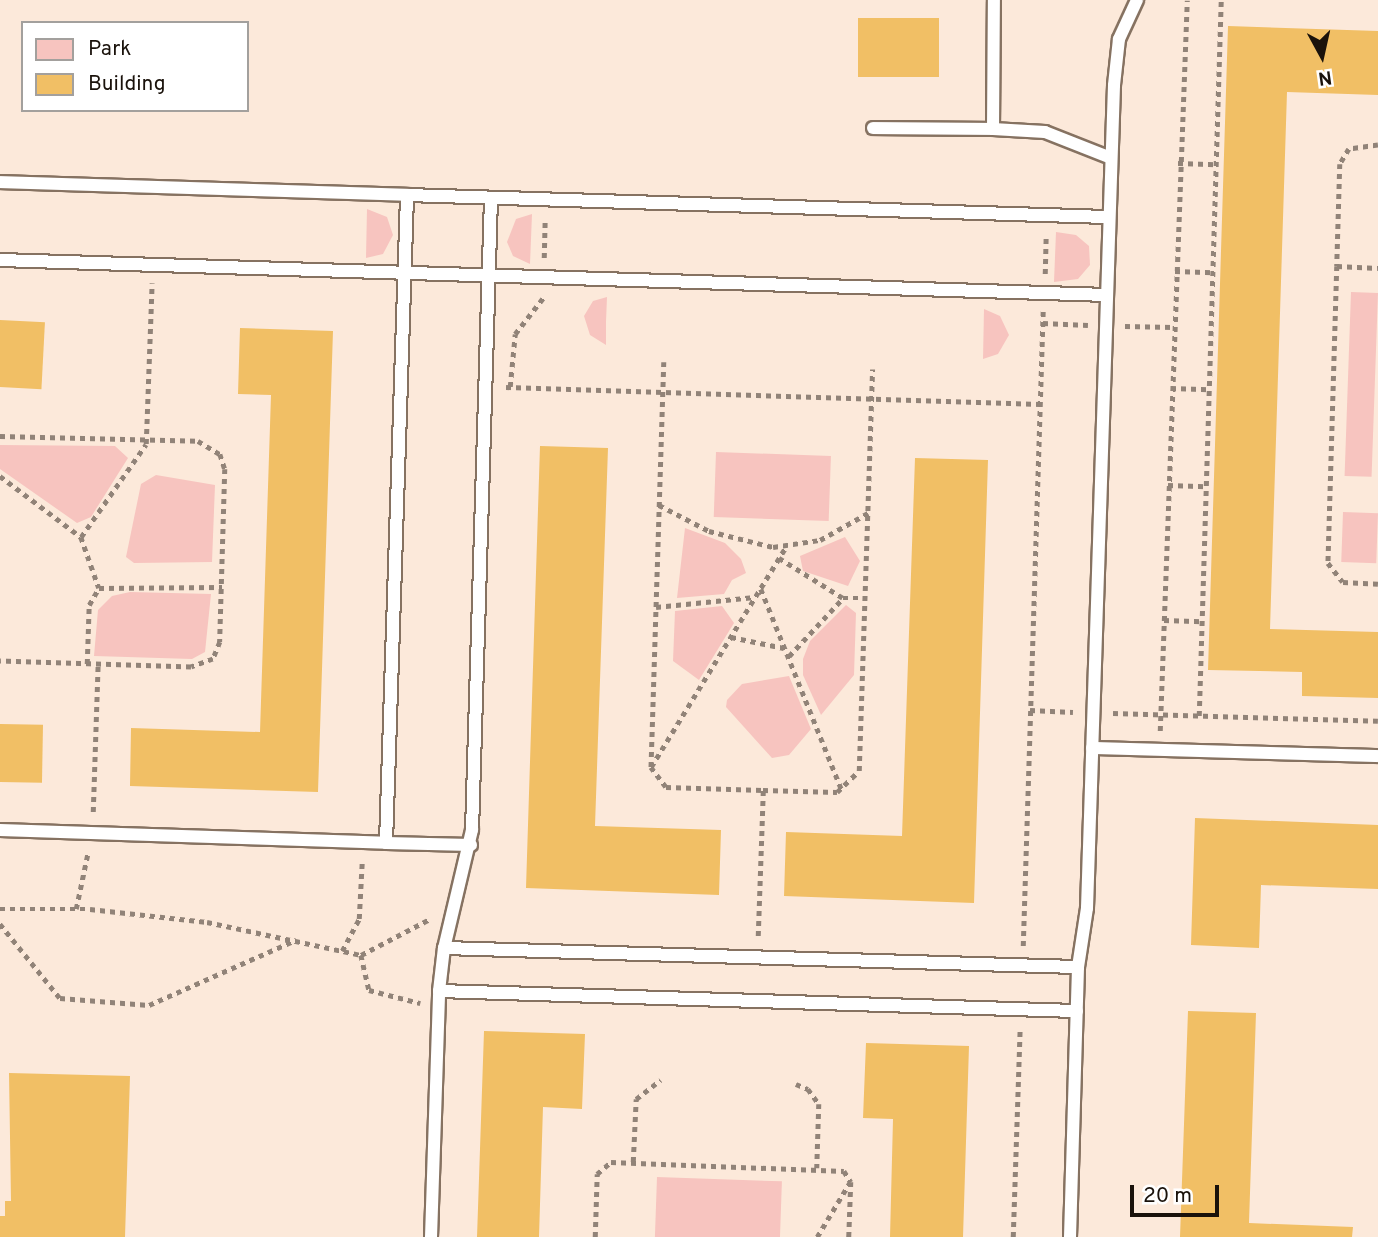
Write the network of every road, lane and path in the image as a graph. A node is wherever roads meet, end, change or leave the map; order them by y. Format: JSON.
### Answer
{"nodes":[{"id":1,"x":994,"y":0,"type":"edge"},
{"id":2,"x":1137,"y":0,"type":"edge"},
{"id":3,"x":1187,"y":0,"type":"edge"},
{"id":4,"x":1222,"y":0,"type":"edge"},
{"id":5,"x":873,"y":128,"type":"dead end"},
{"id":6,"x":993,"y":129,"type":"junction"},
{"id":7,"x":1378,"y":145,"type":"edge"},
{"id":8,"x":1111,"y":158,"type":"junction"},
{"id":9,"x":1178,"y":163,"type":"junction"},
{"id":10,"x":1216,"y":164,"type":"junction"},
{"id":11,"x":0,"y":182,"type":"edge"},
{"id":12,"x":407,"y":195,"type":"junction"},
{"id":13,"x":491,"y":198,"type":"junction"},
{"id":14,"x":1046,"y":215,"type":"junction"},
{"id":15,"x":1109,"y":217,"type":"junction"},
{"id":16,"x":0,"y":260,"type":"edge"},
{"id":17,"x":153,"y":265,"type":"junction"},
{"id":18,"x":1337,"y":266,"type":"junction"},
{"id":19,"x":1378,"y":268,"type":"edge"},
{"id":20,"x":1175,"y":271,"type":"junction"},
{"id":21,"x":404,"y":272,"type":"junction"},
{"id":22,"x":1213,"y":272,"type":"junction"},
{"id":23,"x":489,"y":275,"type":"junction"},
{"id":24,"x":1044,"y":293,"type":"junction"},
{"id":25,"x":1106,"y":295,"type":"junction"},
{"id":26,"x":664,"y":362,"type":"dead end"},
{"id":27,"x":872,"y":369,"type":"dead end"},
{"id":28,"x":485,"y":387,"type":"junction"},
{"id":29,"x":1171,"y":388,"type":"junction"},
{"id":30,"x":1209,"y":389,"type":"junction"},
{"id":31,"x":663,"y":392,"type":"junction"},
{"id":32,"x":871,"y":399,"type":"junction"},
{"id":33,"x":1040,"y":404,"type":"junction"},
{"id":34,"x":0,"y":436,"type":"edge"},
{"id":35,"x":147,"y":439,"type":"junction"},
{"id":36,"x":0,"y":476,"type":"edge"},
{"id":37,"x":1168,"y":485,"type":"junction"},
{"id":38,"x":1206,"y":486,"type":"junction"},
{"id":39,"x":659,"y":505,"type":"junction"},
{"id":40,"x":868,"y":513,"type":"junction"},
{"id":41,"x":81,"y":537,"type":"junction"},
{"id":42,"x":786,"y":547,"type":"junction"},
{"id":43,"x":779,"y":558,"type":"junction"},
{"id":44,"x":1378,"y":583,"type":"edge"},
{"id":45,"x":222,"y":587,"type":"junction"},
{"id":46,"x":99,"y":588,"type":"junction"},
{"id":47,"x":761,"y":589,"type":"junction"},
{"id":48,"x":755,"y":597,"type":"junction"},
{"id":49,"x":843,"y":597,"type":"junction"},
{"id":50,"x":865,"y":598,"type":"junction"},
{"id":51,"x":656,"y":607,"type":"junction"},
{"id":52,"x":1164,"y":620,"type":"junction"},
{"id":53,"x":1202,"y":621,"type":"junction"},
{"id":54,"x":731,"y":637,"type":"junction"},
{"id":55,"x":785,"y":648,"type":"junction"},
{"id":56,"x":788,"y":656,"type":"junction"},
{"id":57,"x":0,"y":661,"type":"edge"},
{"id":58,"x":87,"y":664,"type":"junction"},
{"id":59,"x":98,"y":664,"type":"junction"},
{"id":60,"x":1030,"y":710,"type":"junction"},
{"id":61,"x":1093,"y":713,"type":"junction"},
{"id":62,"x":1161,"y":715,"type":"junction"},
{"id":63,"x":1199,"y":716,"type":"junction"},
{"id":64,"x":1378,"y":721,"type":"edge"},
{"id":65,"x":1092,"y":748,"type":"junction"},
{"id":66,"x":1160,"y":750,"type":"junction"},
{"id":67,"x":1378,"y":756,"type":"edge"},
{"id":68,"x":651,"y":767,"type":"junction"},
{"id":69,"x":763,"y":790,"type":"junction"},
{"id":70,"x":842,"y":790,"type":"junction"},
{"id":71,"x":0,"y":830,"type":"edge"},
{"id":72,"x":92,"y":833,"type":"junction"},
{"id":73,"x":362,"y":842,"type":"junction"},
{"id":74,"x":386,"y":843,"type":"junction"},
{"id":75,"x":471,"y":845,"type":"junction"},
{"id":76,"x":454,"y":907,"type":"junction"},
{"id":77,"x":0,"y":909,"type":"edge"},
{"id":78,"x":76,"y":909,"type":"junction"},
{"id":79,"x":0,"y":924,"type":"edge"},
{"id":80,"x":296,"y":940,"type":"junction"},
{"id":81,"x":444,"y":948,"type":"junction"},
{"id":82,"x":342,"y":951,"type":"junction"},
{"id":83,"x":360,"y":955,"type":"junction"},
{"id":84,"x":757,"y":957,"type":"junction"},
{"id":85,"x":1022,"y":965,"type":"junction"},
{"id":86,"x":1078,"y":967,"type":"junction"},
{"id":87,"x":439,"y":991,"type":"junction"},
{"id":88,"x":438,"y":1006,"type":"junction"},
{"id":89,"x":1021,"y":1009,"type":"junction"},
{"id":90,"x":1077,"y":1011,"type":"junction"},
{"id":91,"x":660,"y":1080,"type":"dead end"},
{"id":92,"x":796,"y":1084,"type":"dead end"},
{"id":93,"x":634,"y":1162,"type":"junction"},
{"id":94,"x":817,"y":1168,"type":"junction"},
{"id":95,"x":851,"y":1182,"type":"junction"},
{"id":96,"x":431,"y":1237,"type":"edge"},
{"id":97,"x":595,"y":1237,"type":"edge"},
{"id":98,"x":817,"y":1237,"type":"edge"},
{"id":99,"x":849,"y":1237,"type":"edge"},
{"id":100,"x":1013,"y":1237,"type":"edge"},
{"id":101,"x":1069,"y":1237,"type":"edge"}],
"edges":[{"from":1,"to":6,"type":"lane"},
{"from":2,"to":8,"type":"lane"},
{"from":3,"to":9,"type":"path"},
{"from":4,"to":10,"type":"path"},
{"from":5,"to":6,"type":"lane"},
{"from":6,"to":8,"type":"lane"},
{"from":7,"to":18,"type":"path"},
{"from":8,"to":15,"type":"lane"},
{"from":9,"to":10,"type":"path"},
{"from":9,"to":20,"type":"path"},
{"from":10,"to":22,"type":"path"},
{"from":11,"to":12,"type":"lane"},
{"from":12,"to":13,"type":"lane"},
{"from":12,"to":21,"type":"lane"},
{"from":13,"to":14,"type":"lane"},
{"from":13,"to":23,"type":"lane"},
{"from":14,"to":15,"type":"lane"},
{"from":14,"to":24,"type":"path"},
{"from":15,"to":25,"type":"lane"},
{"from":16,"to":17,"type":"lane"},
{"from":17,"to":21,"type":"lane"},
{"from":17,"to":35,"type":"path"},
{"from":18,"to":19,"type":"path"},
{"from":18,"to":44,"type":"path"},
{"from":20,"to":22,"type":"path"},
{"from":20,"to":29,"type":"path"},
{"from":21,"to":23,"type":"lane"},
{"from":21,"to":74,"type":"lane"},
{"from":22,"to":30,"type":"path"},
{"from":23,"to":24,"type":"lane"},
{"from":23,"to":28,"type":"lane"},
{"from":24,"to":25,"type":"lane"},
{"from":24,"to":33,"type":"path"},
{"from":25,"to":61,"type":"lane"},
{"from":26,"to":31,"type":"path"},
{"from":27,"to":32,"type":"path"},
{"from":28,"to":31,"type":"path"},
{"from":28,"to":75,"type":"lane"},
{"from":29,"to":30,"type":"path"},
{"from":29,"to":37,"type":"path"},
{"from":30,"to":38,"type":"path"},
{"from":31,"to":32,"type":"path"},
{"from":31,"to":39,"type":"path"},
{"from":32,"to":33,"type":"path"},
{"from":32,"to":40,"type":"path"},
{"from":33,"to":60,"type":"path"},
{"from":34,"to":35,"type":"path"},
{"from":35,"to":41,"type":"path"},
{"from":35,"to":45,"type":"path"},
{"from":36,"to":41,"type":"path"},
{"from":37,"to":38,"type":"path"},
{"from":37,"to":52,"type":"path"},
{"from":38,"to":53,"type":"path"},
{"from":39,"to":42,"type":"path"},
{"from":39,"to":51,"type":"path"},
{"from":40,"to":42,"type":"path"},
{"from":40,"to":50,"type":"path"},
{"from":41,"to":46,"type":"path"},
{"from":42,"to":43,"type":"path"},
{"from":43,"to":47,"type":"path"},
{"from":43,"to":49,"type":"path"},
{"from":45,"to":46,"type":"path"},
{"from":45,"to":59,"type":"path"},
{"from":46,"to":58,"type":"path"},
{"from":47,"to":48,"type":"path"},
{"from":47,"to":55,"type":"path"},
{"from":48,"to":51,"type":"path"},
{"from":48,"to":54,"type":"path"},
{"from":49,"to":50,"type":"path"},
{"from":49,"to":56,"type":"path"},
{"from":50,"to":70,"type":"path"},
{"from":51,"to":68,"type":"path"},
{"from":52,"to":53,"type":"path"},
{"from":52,"to":62,"type":"path"},
{"from":53,"to":63,"type":"path"},
{"from":54,"to":55,"type":"path"},
{"from":54,"to":68,"type":"path"},
{"from":55,"to":56,"type":"path"},
{"from":56,"to":70,"type":"path"},
{"from":57,"to":58,"type":"path"},
{"from":58,"to":59,"type":"path"},
{"from":59,"to":72,"type":"path"},
{"from":60,"to":61,"type":"path"},
{"from":60,"to":85,"type":"path"},
{"from":61,"to":62,"type":"path"},
{"from":61,"to":65,"type":"lane"},
{"from":62,"to":63,"type":"path"},
{"from":62,"to":66,"type":"path"},
{"from":63,"to":64,"type":"path"},
{"from":65,"to":66,"type":"lane"},
{"from":65,"to":86,"type":"lane"},
{"from":66,"to":67,"type":"lane"},
{"from":68,"to":69,"type":"path"},
{"from":69,"to":70,"type":"path"},
{"from":69,"to":84,"type":"path"},
{"from":71,"to":72,"type":"lane"},
{"from":72,"to":73,"type":"lane"},
{"from":72,"to":78,"type":"path"},
{"from":73,"to":74,"type":"lane"},
{"from":73,"to":82,"type":"path"},
{"from":74,"to":75,"type":"lane"},
{"from":75,"to":76,"type":"lane"},
{"from":76,"to":81,"type":"lane"},
{"from":76,"to":83,"type":"path"},
{"from":77,"to":78,"type":"path"},
{"from":78,"to":80,"type":"path"},
{"from":79,"to":80,"type":"path"},
{"from":80,"to":82,"type":"path"},
{"from":81,"to":84,"type":"lane"},
{"from":81,"to":87,"type":"lane"},
{"from":82,"to":83,"type":"path"},
{"from":83,"to":88,"type":"path"},
{"from":84,"to":85,"type":"lane"},
{"from":85,"to":86,"type":"lane"},
{"from":86,"to":90,"type":"lane"},
{"from":87,"to":88,"type":"lane"},
{"from":87,"to":89,"type":"lane"},
{"from":88,"to":96,"type":"lane"},
{"from":89,"to":90,"type":"lane"},
{"from":89,"to":100,"type":"path"},
{"from":90,"to":101,"type":"lane"},
{"from":91,"to":93,"type":"path"},
{"from":92,"to":94,"type":"path"},
{"from":93,"to":94,"type":"path"},
{"from":93,"to":97,"type":"path"},
{"from":94,"to":95,"type":"path"},
{"from":95,"to":98,"type":"path"},
{"from":95,"to":99,"type":"path"}]}
